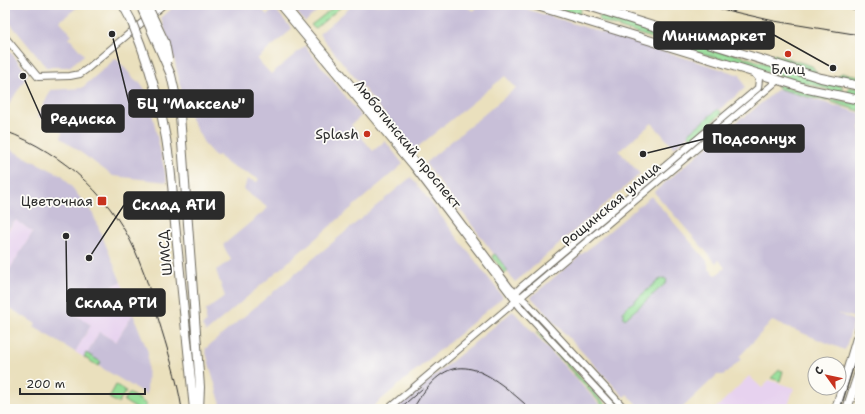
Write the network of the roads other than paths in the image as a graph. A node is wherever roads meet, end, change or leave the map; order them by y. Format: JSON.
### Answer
{"nodes":[{"id":1,"x":124,"y":5,"type":"edge"},
{"id":2,"x":140,"y":5,"type":"edge"},
{"id":3,"x":148,"y":5,"type":"edge"},
{"id":4,"x":163,"y":5,"type":"edge"},
{"id":5,"x":279,"y":5,"type":"edge"},
{"id":6,"x":285,"y":5,"type":"edge"},
{"id":7,"x":534,"y":5,"type":"edge"},
{"id":8,"x":584,"y":5,"type":"edge"},
{"id":9,"x":602,"y":10,"type":"junction"},
{"id":10,"x":577,"y":19,"type":"junction"},
{"id":11,"x":598,"y":25,"type":"junction"},
{"id":12,"x":5,"y":37,"type":"edge"},
{"id":13,"x":696,"y":39,"type":"junction"},
{"id":14,"x":692,"y":54,"type":"junction"},
{"id":15,"x":754,"y":73,"type":"junction"},
{"id":16,"x":171,"y":75,"type":"junction"},
{"id":17,"x":778,"y":80,"type":"junction"},
{"id":18,"x":843,"y":82,"type":"junction"},
{"id":19,"x":860,"y":86,"type":"edge"},
{"id":20,"x":840,"y":96,"type":"junction"},
{"id":21,"x":860,"y":100,"type":"edge"},
{"id":22,"x":518,"y":294,"type":"junction"},
{"id":23,"x":515,"y":301,"type":"junction"},
{"id":24,"x":860,"y":328,"type":"edge"},
{"id":25,"x":860,"y":369,"type":"edge"},
{"id":26,"x":194,"y":409,"type":"edge"},
{"id":27,"x":199,"y":409,"type":"edge"},
{"id":28,"x":388,"y":409,"type":"edge"},
{"id":29,"x":615,"y":409,"type":"edge"},
{"id":30,"x":625,"y":409,"type":"edge"},
{"id":31,"x":836,"y":409,"type":"edge"},
{"id":32,"x":847,"y":409,"type":"edge"}],
"edges":[{"from":1,"to":26,"type":"main road","name":"ШМСД","bridge":true},
{"from":2,"to":16,"type":"main road","name":"ШМСД","bridge":true},
{"from":3,"to":16,"type":"main road","bridge":true},
{"from":4,"to":12,"type":"street"},
{"from":5,"to":23,"type":"street","name":"Люботинский проспект"},
{"from":6,"to":22,"type":"street","name":"Люботинский проспект"},
{"from":7,"to":10,"type":"main road"},
{"from":8,"to":9,"type":"main road"},
{"from":8,"to":10,"type":"main road"},
{"from":9,"to":11,"type":"main road"},
{"from":9,"to":13,"type":"main road"},
{"from":10,"to":11,"type":"main road"},
{"from":11,"to":14,"type":"main road"},
{"from":13,"to":14,"type":"main road"},
{"from":13,"to":18,"type":"main road"},
{"from":14,"to":15,"type":"main road"},
{"from":15,"to":17,"type":"main road"},
{"from":15,"to":22,"type":"street","name":"Рощинская улица"},
{"from":16,"to":27,"type":"main road","name":"ШМСД","bridge":true},
{"from":17,"to":20,"type":"main road"},
{"from":17,"to":22,"type":"street","name":"Рощинская улица"},
{"from":18,"to":19,"type":"main road"},
{"from":18,"to":20,"type":"main road"},
{"from":20,"to":21,"type":"main road"},
{"from":22,"to":23,"type":"street","name":"Рощинская улица"},
{"from":22,"to":30,"type":"street","name":"Люботинский проспект"},
{"from":23,"to":28,"type":"street","name":"Рощинская улица"},
{"from":23,"to":29,"type":"street","name":"Люботинский проспект"},
{"from":24,"to":31,"type":"main road"},
{"from":25,"to":32,"type":"main road"}]}
